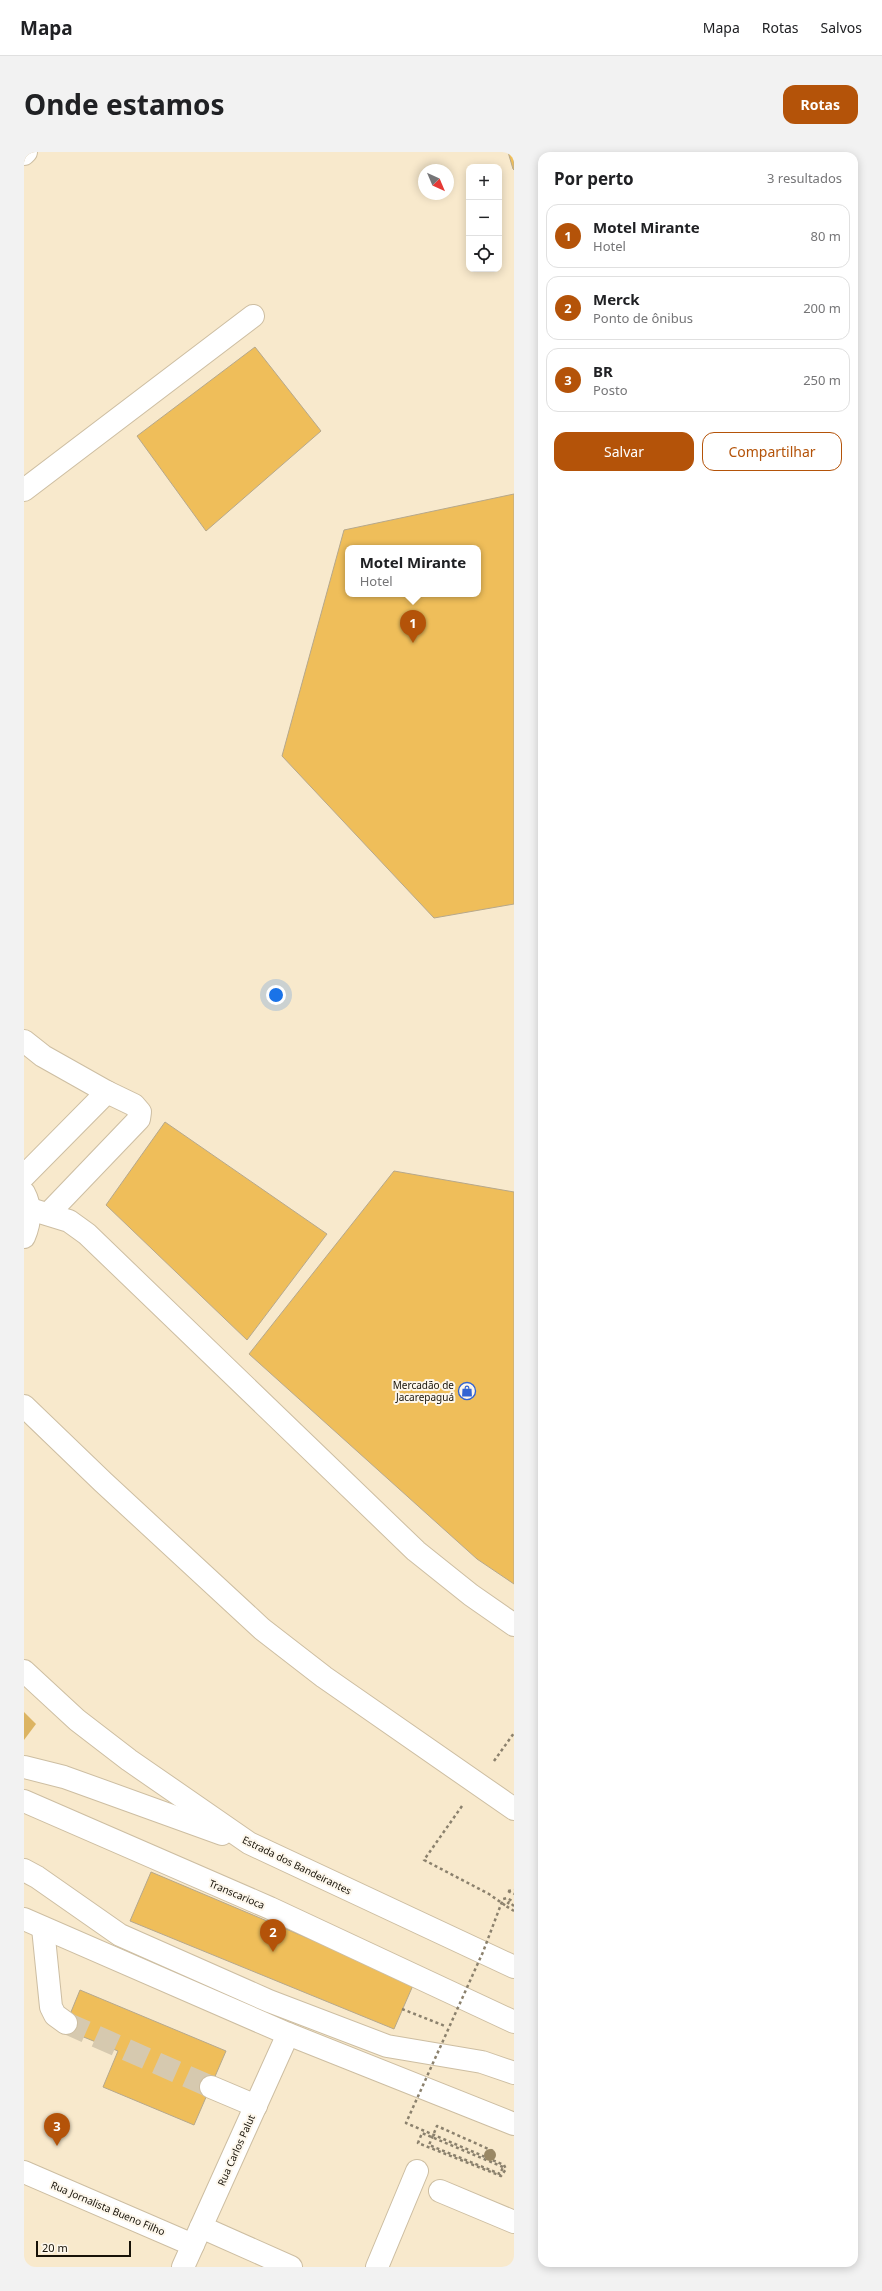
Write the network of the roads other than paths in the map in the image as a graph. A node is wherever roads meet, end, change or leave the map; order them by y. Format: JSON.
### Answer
{"nodes":[{"id":1,"x":253,"y":316,"type":"dead end"},
{"id":2,"x":24,"y":490,"type":"edge"},
{"id":3,"x":24,"y":1041,"type":"edge"},
{"id":4,"x":106,"y":1092,"type":"junction"},
{"id":5,"x":24,"y":1176,"type":"edge"},
{"id":6,"x":34,"y":1206,"type":"edge"},
{"id":7,"x":24,"y":1237,"type":"edge"},
{"id":8,"x":24,"y":1406,"type":"edge"},
{"id":9,"x":514,"y":1625,"type":"edge"},
{"id":10,"x":24,"y":1671,"type":"edge"},
{"id":11,"x":24,"y":1767,"type":"edge"},
{"id":12,"x":24,"y":1801,"type":"edge"},
{"id":13,"x":514,"y":1809,"type":"edge"},
{"id":14,"x":249,"y":1844,"type":"junction"},
{"id":15,"x":24,"y":1870,"type":"edge"},
{"id":16,"x":33,"y":1923,"type":"edge"},
{"id":17,"x":514,"y":1967,"type":"edge"},
{"id":18,"x":514,"y":2022,"type":"edge"},
{"id":19,"x":66,"y":2023,"type":"tunnel mouth"},
{"id":20,"x":288,"y":2034,"type":"junction"},
{"id":21,"x":514,"y":2073,"type":"edge"},
{"id":22,"x":210,"y":2087,"type":"tunnel mouth"},
{"id":23,"x":256,"y":2106,"type":"junction"},
{"id":24,"x":514,"y":2124,"type":"edge"},
{"id":25,"x":417,"y":2171,"type":"dead end"},
{"id":26,"x":24,"y":2172,"type":"edge"},
{"id":27,"x":440,"y":2191,"type":"dead end"},
{"id":28,"x":514,"y":2222,"type":"edge"},
{"id":29,"x":197,"y":2236,"type":"junction"},
{"id":30,"x":183,"y":2267,"type":"edge"},
{"id":31,"x":291,"y":2267,"type":"edge"},
{"id":32,"x":377,"y":2267,"type":"edge"}],
"edges":[{"from":1,"to":2,"type":"main road"},
{"from":3,"to":4,"type":"main road"},
{"from":4,"to":5,"type":"main road"},
{"from":4,"to":6,"type":"main road"},
{"from":6,"to":7,"type":"main road"},
{"from":6,"to":9,"type":"main road"},
{"from":8,"to":13,"type":"main road"},
{"from":10,"to":14,"type":"main road","name":"Estrada dos Bandeirantes"},
{"from":11,"to":14,"type":"main road"},
{"from":12,"to":18,"type":"main road","name":"Transcarioca"},
{"from":14,"to":17,"type":"main road","name":"Estrada dos Bandeirantes"},
{"from":15,"to":21,"type":"main road"},
{"from":16,"to":19,"type":"main road"},
{"from":16,"to":20,"type":"main road"},
{"from":20,"to":23,"type":"main road","name":"Rua Carlos Palut"},
{"from":20,"to":24,"type":"main road"},
{"from":22,"to":23,"type":"main road"},
{"from":23,"to":29,"type":"main road","name":"Rua Carlos Palut"},
{"from":25,"to":32,"type":"main road"},
{"from":26,"to":29,"type":"main road","name":"Rua Jornalista Bueno Filho"},
{"from":27,"to":28,"type":"main road"},
{"from":29,"to":30,"type":"main road","name":"Rua Carlos Palut"},
{"from":29,"to":31,"type":"main road","name":"Rua Jornalista Bueno Filho"}]}
